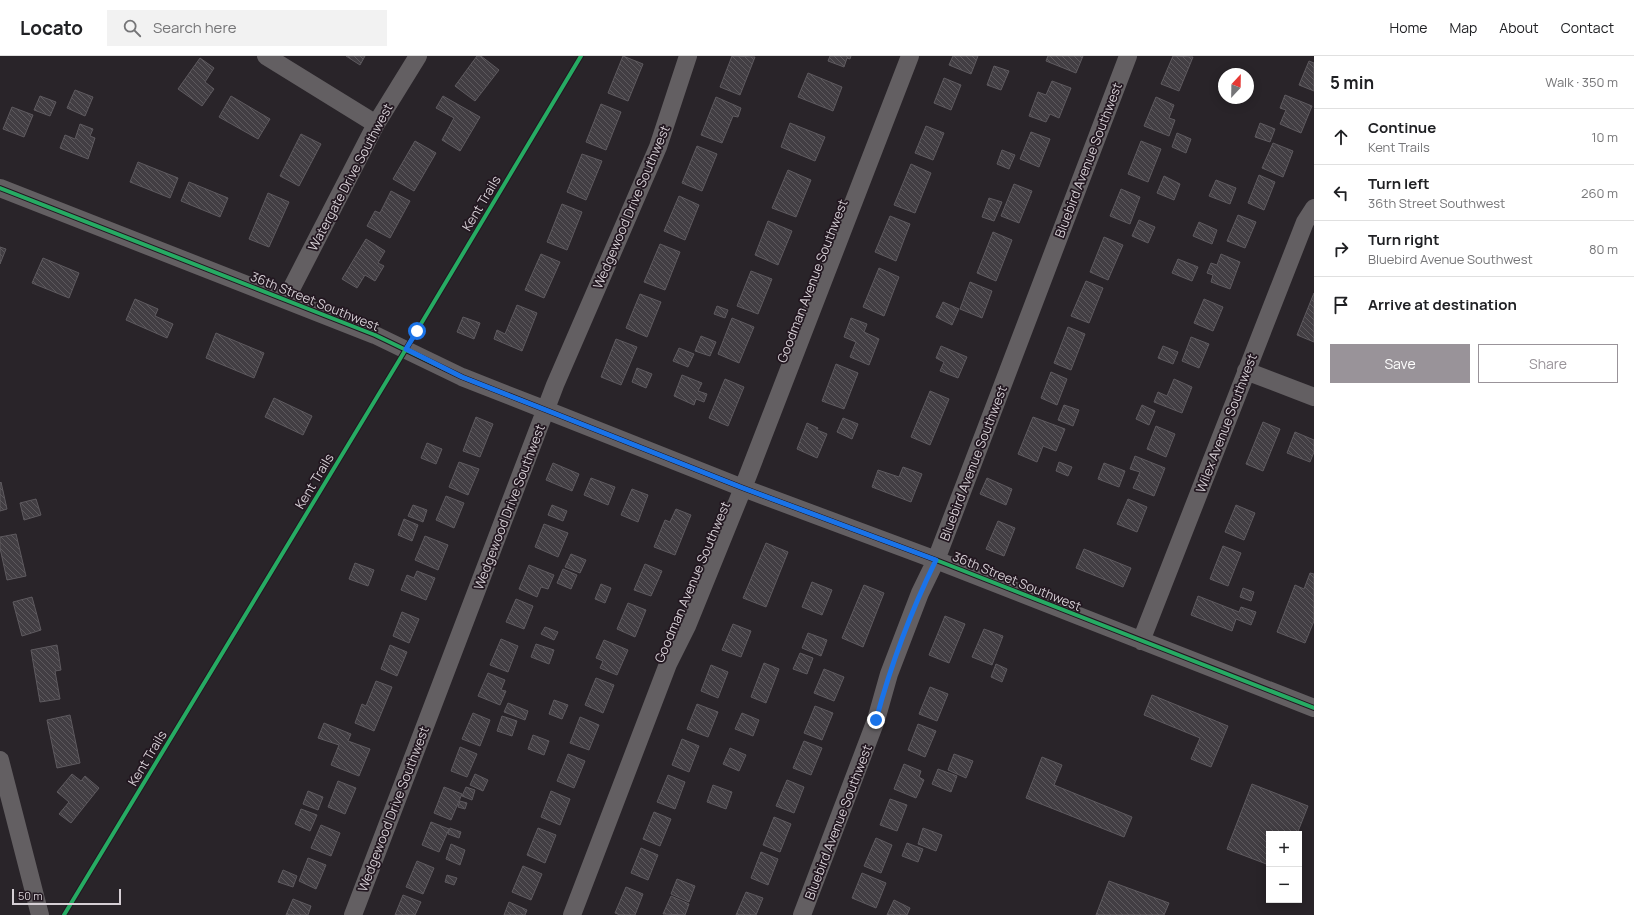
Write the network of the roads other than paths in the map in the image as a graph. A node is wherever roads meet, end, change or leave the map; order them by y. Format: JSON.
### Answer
{"nodes":[{"id":1,"x":266,"y":56,"type":"edge"},
{"id":2,"x":418,"y":56,"type":"edge"},
{"id":3,"x":688,"y":56,"type":"edge"},
{"id":4,"x":910,"y":56,"type":"edge"},
{"id":5,"x":1128,"y":56,"type":"edge"},
{"id":6,"x":376,"y":124,"type":"junction"},
{"id":7,"x":0,"y":188,"type":"edge"},
{"id":8,"x":1314,"y":208,"type":"edge"},
{"id":9,"x":286,"y":299,"type":"junction"},
{"id":10,"x":1246,"y":371,"type":"junction"},
{"id":11,"x":1314,"y":398,"type":"edge"},
{"id":12,"x":546,"y":410,"type":"junction"},
{"id":13,"x":743,"y":488,"type":"junction"},
{"id":14,"x":936,"y":560,"type":"junction"},
{"id":15,"x":1141,"y":641,"type":"junction"},
{"id":16,"x":1314,"y":708,"type":"edge"},
{"id":17,"x":0,"y":760,"type":"edge"},
{"id":18,"x":40,"y":915,"type":"edge"},
{"id":19,"x":353,"y":915,"type":"edge"},
{"id":20,"x":572,"y":915,"type":"edge"},
{"id":21,"x":802,"y":915,"type":"edge"}],
"edges":[{"from":1,"to":6,"type":"street"},
{"from":2,"to":6,"type":"street","name":"Watergate Drive Southwest"},
{"from":3,"to":12,"type":"street","name":"Wedgewood Drive Southwest"},
{"from":4,"to":13,"type":"street","name":"Goodman Avenue Southwest"},
{"from":5,"to":14,"type":"street","name":"Bluebird Avenue Southwest"},
{"from":6,"to":9,"type":"street","name":"Watergate Drive Southwest"},
{"from":7,"to":9,"type":"street","name":"36th Street Southwest"},
{"from":8,"to":10,"type":"street","name":"Wilex Avenue Southwest"},
{"from":9,"to":12,"type":"street","name":"36th Street Southwest"},
{"from":10,"to":11,"type":"street"},
{"from":10,"to":15,"type":"street","name":"Wilex Avenue Southwest"},
{"from":12,"to":13,"type":"street","name":"36th Street Southwest"},
{"from":12,"to":19,"type":"street","name":"Wedgewood Drive Southwest"},
{"from":13,"to":14,"type":"street","name":"36th Street Southwest"},
{"from":13,"to":20,"type":"street","name":"Goodman Avenue Southwest"},
{"from":14,"to":15,"type":"street","name":"36th Street Southwest"},
{"from":14,"to":21,"type":"street","name":"Bluebird Avenue Southwest"},
{"from":15,"to":16,"type":"street","name":"36th Street Southwest"},
{"from":17,"to":18,"type":"street"}]}
